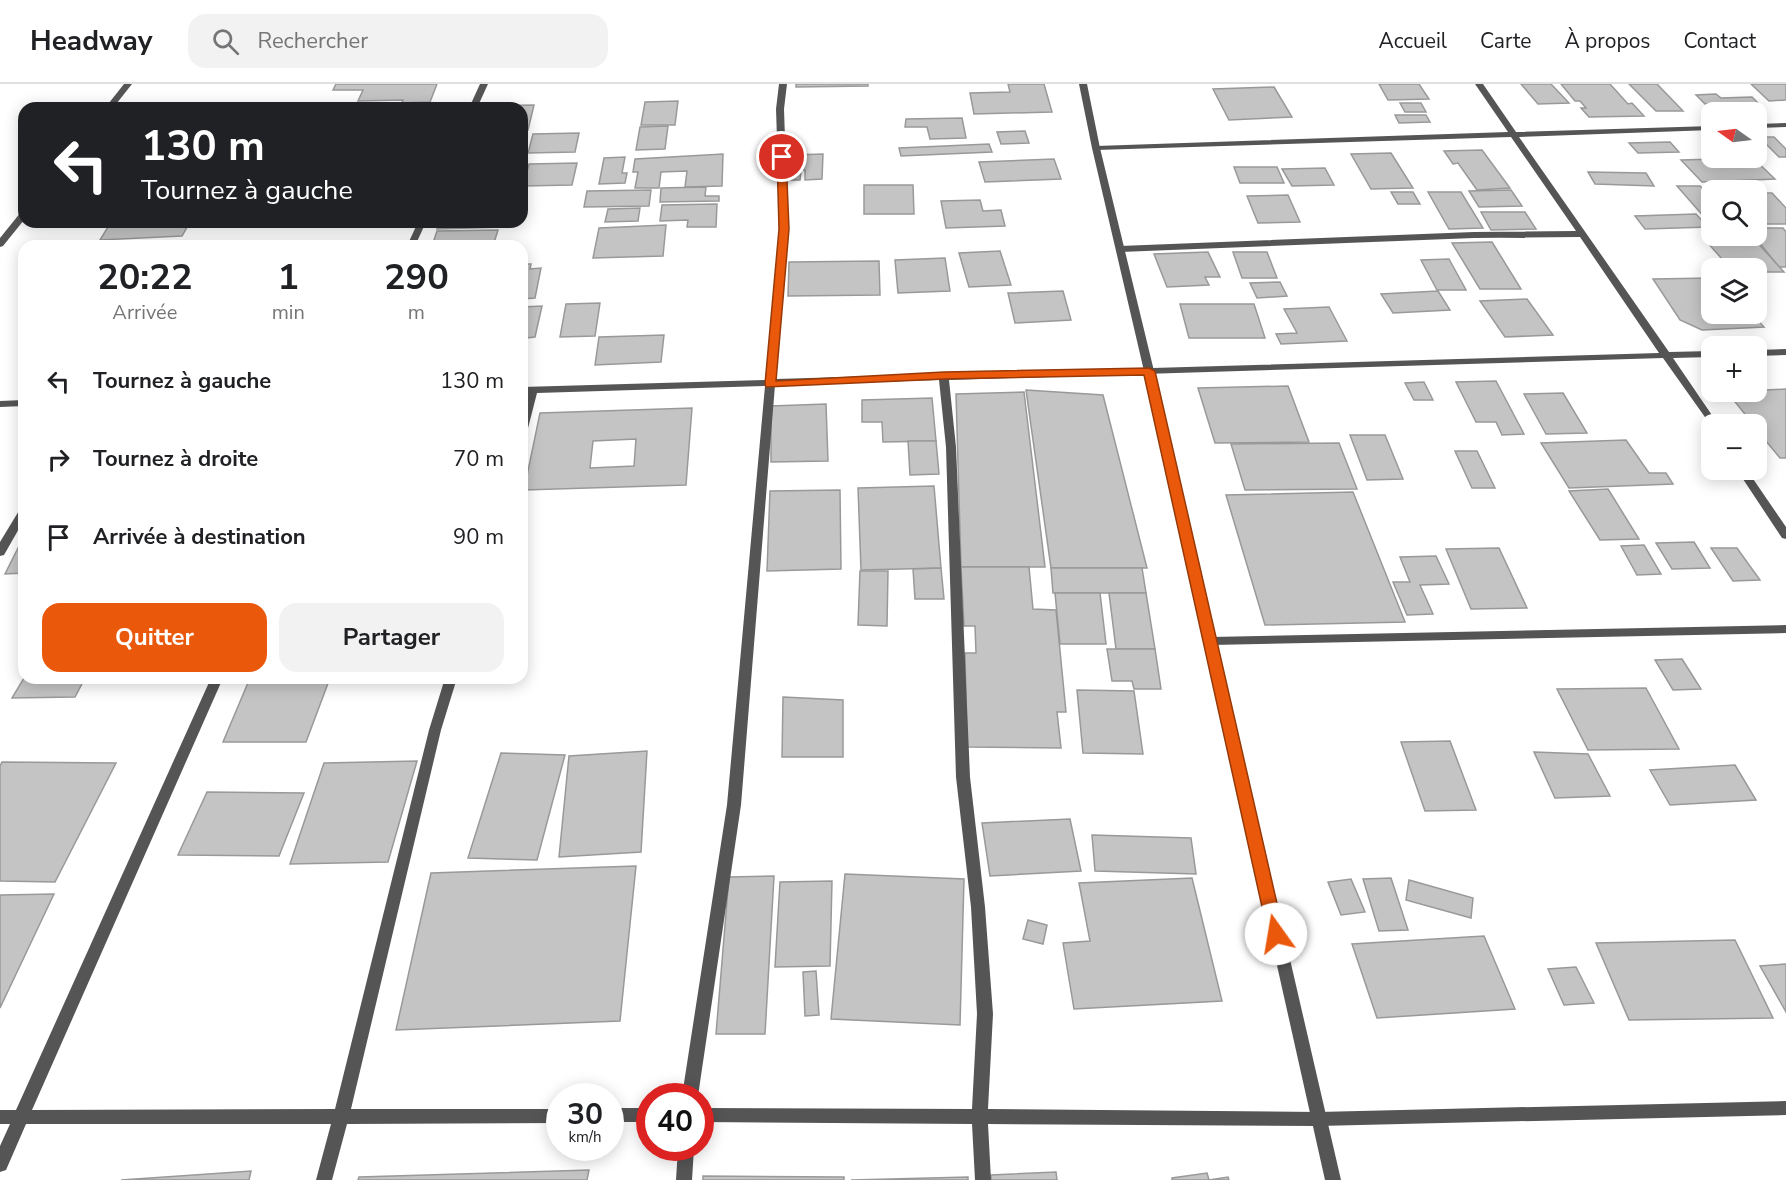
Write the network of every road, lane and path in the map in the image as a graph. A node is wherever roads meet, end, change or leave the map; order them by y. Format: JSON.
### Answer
{"nodes":[{"id":1,"x":128,"y":84,"type":"edge"},
{"id":2,"x":484,"y":84,"type":"edge"},
{"id":3,"x":783,"y":84,"type":"edge"},
{"id":4,"x":1083,"y":84,"type":"edge"},
{"id":5,"x":1479,"y":84,"type":"edge"},
{"id":6,"x":114,"y":102,"type":"edge"},
{"id":7,"x":476,"y":102,"type":"edge"},
{"id":8,"x":1767,"y":125,"type":"edge"},
{"id":9,"x":1775,"y":125,"type":"junction"},
{"id":10,"x":1786,"y":125,"type":"edge"},
{"id":11,"x":1701,"y":128,"type":"edge"},
{"id":12,"x":1514,"y":134,"type":"junction"},
{"id":13,"x":1786,"y":137,"type":"edge"},
{"id":14,"x":1096,"y":148,"type":"junction"},
{"id":15,"x":18,"y":222,"type":"edge"},
{"id":16,"x":1581,"y":234,"type":"junction"},
{"id":17,"x":0,"y":244,"type":"edge"},
{"id":18,"x":1120,"y":249,"type":"junction"},
{"id":19,"x":1786,"y":352,"type":"edge"},
{"id":20,"x":1767,"y":353,"type":"edge"},
{"id":21,"x":1701,"y":354,"type":"edge"},
{"id":22,"x":1667,"y":356,"type":"junction"},
{"id":23,"x":1149,"y":371,"type":"junction"},
{"id":24,"x":944,"y":376,"type":"junction"},
{"id":25,"x":770,"y":384,"type":"junction"},
{"id":26,"x":528,"y":390,"type":"edge"},
{"id":27,"x":18,"y":403,"type":"edge"},
{"id":28,"x":0,"y":404,"type":"edge"},
{"id":29,"x":1706,"y":414,"type":"edge"},
{"id":30,"x":1749,"y":480,"type":"edge"},
{"id":31,"x":18,"y":521,"type":"edge"},
{"id":32,"x":1786,"y":535,"type":"edge"},
{"id":33,"x":0,"y":552,"type":"edge"},
{"id":34,"x":1786,"y":629,"type":"edge"},
{"id":35,"x":1211,"y":641,"type":"junction"},
{"id":36,"x":214,"y":684,"type":"edge"},
{"id":37,"x":449,"y":684,"type":"edge"},
{"id":38,"x":692,"y":1083,"type":"edge"},
{"id":39,"x":1786,"y":1108,"type":"edge"},
{"id":40,"x":714,"y":1115,"type":"edge"},
{"id":41,"x":546,"y":1116,"type":"edge"},
{"id":42,"x":980,"y":1116,"type":"junction"},
{"id":43,"x":0,"y":1117,"type":"edge"},
{"id":44,"x":21,"y":1117,"type":"junction"},
{"id":45,"x":341,"y":1117,"type":"junction"},
{"id":46,"x":1318,"y":1119,"type":"junction"},
{"id":47,"x":685,"y":1161,"type":"edge"},
{"id":48,"x":0,"y":1164,"type":"edge"},
{"id":49,"x":324,"y":1180,"type":"edge"},
{"id":50,"x":684,"y":1180,"type":"edge"},
{"id":51,"x":983,"y":1180,"type":"edge"},
{"id":52,"x":1333,"y":1180,"type":"edge"}],
"edges":[{"from":1,"to":6,"type":"street"},
{"from":2,"to":7,"type":"street"},
{"from":3,"to":25,"type":"street"},
{"from":4,"to":14,"type":"street"},
{"from":5,"to":12,"type":"street"},
{"from":8,"to":9,"type":"street"},
{"from":9,"to":10,"type":"street"},
{"from":9,"to":13,"type":"street"},
{"from":11,"to":12,"type":"street"},
{"from":12,"to":14,"type":"street"},
{"from":12,"to":16,"type":"street"},
{"from":14,"to":18,"type":"street"},
{"from":15,"to":17,"type":"street"},
{"from":16,"to":18,"type":"street"},
{"from":16,"to":22,"type":"street"},
{"from":18,"to":23,"type":"street"},
{"from":19,"to":20,"type":"street"},
{"from":21,"to":22,"type":"street"},
{"from":22,"to":23,"type":"street"},
{"from":22,"to":29,"type":"street"},
{"from":23,"to":24,"type":"street"},
{"from":23,"to":35,"type":"street"},
{"from":24,"to":25,"type":"street"},
{"from":24,"to":42,"type":"street"},
{"from":25,"to":26,"type":"street"},
{"from":25,"to":38,"type":"street"},
{"from":27,"to":28,"type":"street"},
{"from":30,"to":32,"type":"street"},
{"from":31,"to":33,"type":"street"},
{"from":34,"to":35,"type":"street"},
{"from":35,"to":46,"type":"street"},
{"from":36,"to":44,"type":"street"},
{"from":37,"to":45,"type":"street"},
{"from":39,"to":46,"type":"street"},
{"from":40,"to":42,"type":"street"},
{"from":41,"to":45,"type":"street"},
{"from":42,"to":46,"type":"street"},
{"from":42,"to":51,"type":"street"},
{"from":43,"to":44,"type":"street"},
{"from":44,"to":45,"type":"street"},
{"from":44,"to":48,"type":"street"},
{"from":45,"to":49,"type":"street"},
{"from":46,"to":52,"type":"street"},
{"from":47,"to":50,"type":"street"}]}
